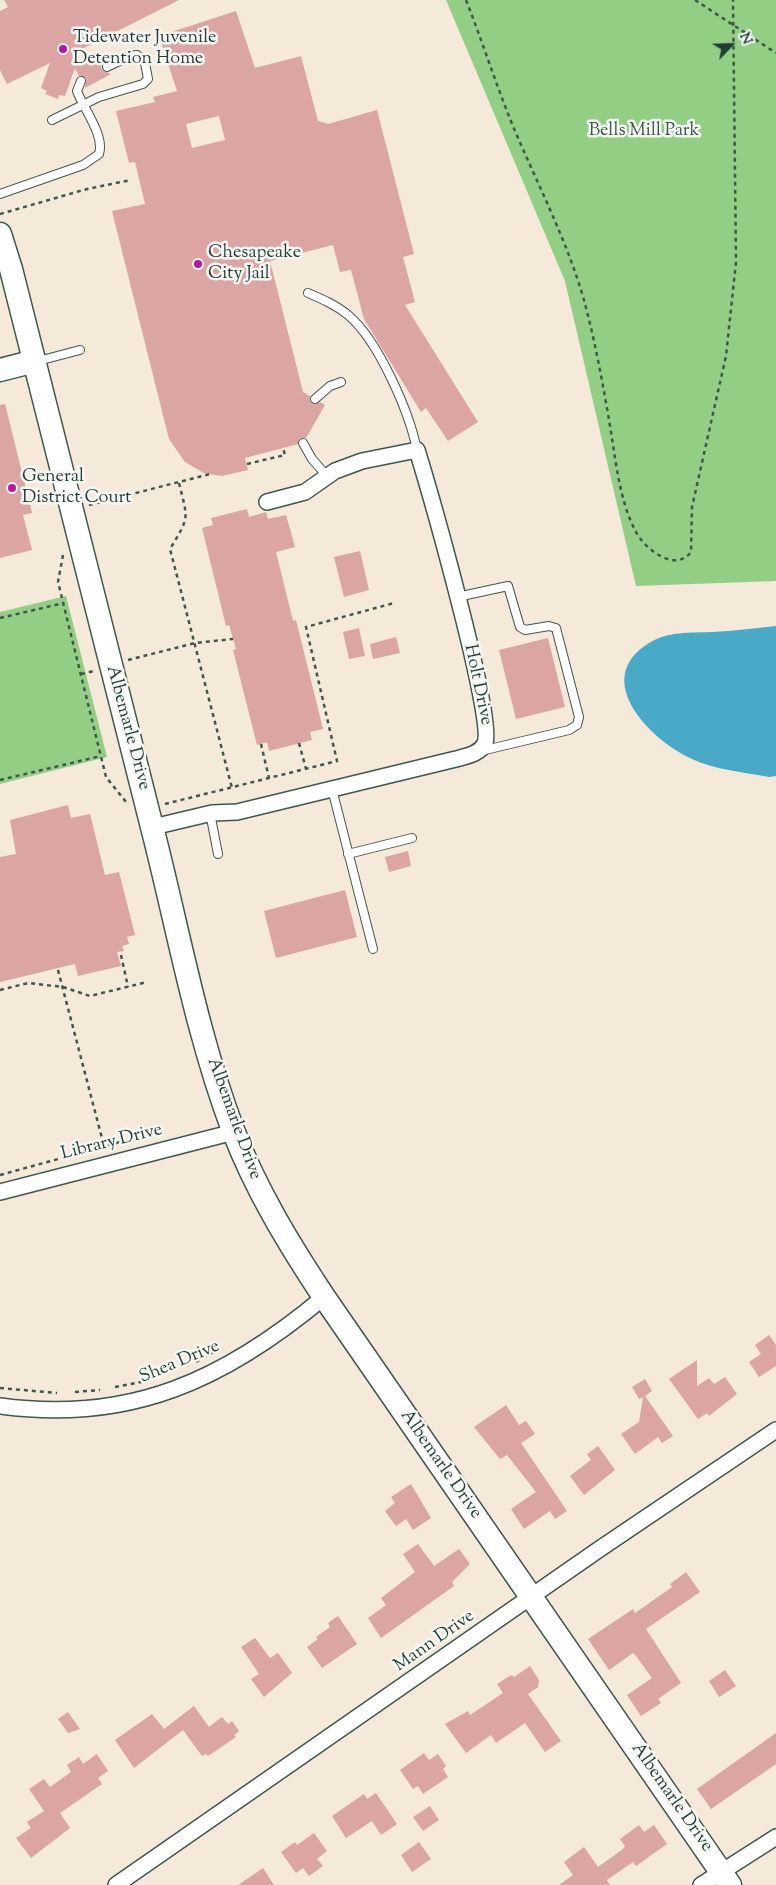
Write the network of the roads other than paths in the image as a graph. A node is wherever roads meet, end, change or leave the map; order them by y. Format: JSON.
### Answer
{"nodes":[{"id":1,"x":108,"y":67,"type":"dead end"},
{"id":2,"x":81,"y":81,"type":"dead end"},
{"id":3,"x":84,"y":104,"type":"junction"},
{"id":4,"x":52,"y":120,"type":"dead end"},
{"id":5,"x":0,"y":194,"type":"edge"},
{"id":6,"x":0,"y":234,"type":"edge"},
{"id":7,"x":308,"y":293,"type":"dead end"},
{"id":8,"x":80,"y":350,"type":"dead end"},
{"id":9,"x":35,"y":361,"type":"junction"},
{"id":10,"x":0,"y":370,"type":"edge"},
{"id":11,"x":341,"y":382,"type":"dead end"},
{"id":12,"x":315,"y":399,"type":"dead end"},
{"id":13,"x":303,"y":443,"type":"dead end"},
{"id":14,"x":417,"y":450,"type":"junction"},
{"id":15,"x":327,"y":476,"type":"junction"},
{"id":16,"x":267,"y":502,"type":"dead end"},
{"id":17,"x":457,"y":597,"type":"junction"},
{"id":18,"x":479,"y":751,"type":"junction"},
{"id":19,"x":332,"y":789,"type":"junction"},
{"id":20,"x":210,"y":813,"type":"junction"},
{"id":21,"x":150,"y":818,"type":"junction"},
{"id":22,"x":412,"y":838,"type":"dead end"},
{"id":23,"x":218,"y":854,"type":"dead end"},
{"id":24,"x":348,"y":854,"type":"junction"},
{"id":25,"x":373,"y":949,"type":"dead end"},
{"id":26,"x":234,"y":1132,"type":"junction"},
{"id":27,"x":0,"y":1192,"type":"edge"},
{"id":28,"x":324,"y":1297,"type":"junction"},
{"id":29,"x":0,"y":1406,"type":"edge"},
{"id":30,"x":776,"y":1430,"type":"edge"},
{"id":31,"x":532,"y":1598,"type":"junction"},
{"id":32,"x":776,"y":1837,"type":"edge"},
{"id":33,"x":726,"y":1878,"type":"edge"},
{"id":34,"x":116,"y":1885,"type":"edge"},
{"id":35,"x":701,"y":1885,"type":"edge"}],
"edges":[{"from":1,"to":3,"type":"lane"},
{"from":2,"to":3,"type":"lane"},
{"from":3,"to":4,"type":"lane"},
{"from":3,"to":5,"type":"lane"},
{"from":6,"to":9,"type":"street","name":"Albemarle Drive"},
{"from":7,"to":14,"type":"lane"},
{"from":8,"to":9,"type":"lane"},
{"from":9,"to":10,"type":"street"},
{"from":9,"to":21,"type":"street","name":"Albemarle Drive"},
{"from":11,"to":12,"type":"lane"},
{"from":13,"to":15,"type":"lane"},
{"from":14,"to":15,"type":"street"},
{"from":14,"to":17,"type":"street","name":"Holt Drive"},
{"from":15,"to":16,"type":"street"},
{"from":17,"to":18,"type":"street","name":"Holt Drive"},
{"from":17,"to":18,"type":"lane"},
{"from":18,"to":19,"type":"street","name":"Holt Drive"},
{"from":19,"to":20,"type":"street","name":"Holt Drive"},
{"from":19,"to":24,"type":"lane"},
{"from":20,"to":21,"type":"street","name":"Holt Drive"},
{"from":20,"to":23,"type":"lane"},
{"from":21,"to":26,"type":"street","name":"Albemarle Drive"},
{"from":22,"to":24,"type":"lane"},
{"from":24,"to":25,"type":"lane"},
{"from":26,"to":27,"type":"street","name":"Library Drive"},
{"from":26,"to":28,"type":"street","name":"Albemarle Drive"},
{"from":28,"to":29,"type":"street","name":"Shea Drive"},
{"from":28,"to":31,"type":"street","name":"Albemarle Drive"},
{"from":30,"to":31,"type":"street","name":"Mann Drive"},
{"from":31,"to":33,"type":"street","name":"Albemarle Drive"},
{"from":31,"to":34,"type":"street","name":"Mann Drive"},
{"from":32,"to":33,"type":"street"},
{"from":33,"to":35,"type":"street"}]}
